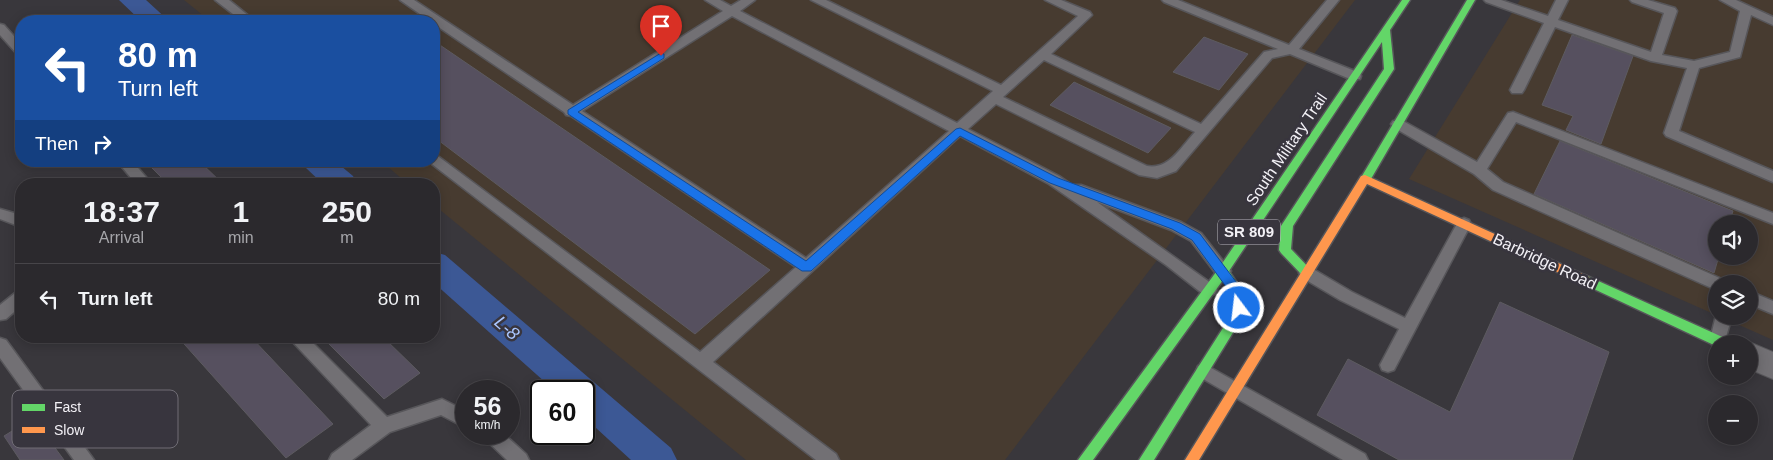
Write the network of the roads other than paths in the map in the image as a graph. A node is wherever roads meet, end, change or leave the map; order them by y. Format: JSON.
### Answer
{"nodes":[{"id":1,"x":406,"y":0,"type":"edge"},
{"id":2,"x":711,"y":0,"type":"edge"},
{"id":3,"x":749,"y":0,"type":"edge"},
{"id":4,"x":817,"y":0,"type":"edge"},
{"id":5,"x":1051,"y":0,"type":"edge"},
{"id":6,"x":1168,"y":0,"type":"edge"},
{"id":7,"x":1333,"y":0,"type":"edge"},
{"id":8,"x":1406,"y":0,"type":"edge"},
{"id":9,"x":1471,"y":0,"type":"edge"},
{"id":10,"x":1490,"y":0,"type":"edge"},
{"id":11,"x":1562,"y":0,"type":"edge"},
{"id":12,"x":1636,"y":0,"type":"edge"},
{"id":13,"x":1726,"y":0,"type":"edge"},
{"id":14,"x":226,"y":1,"type":"edge"},
{"id":15,"x":1746,"y":10,"type":"junction"},
{"id":16,"x":732,"y":11,"type":"junction"},
{"id":17,"x":242,"y":15,"type":"edge"},
{"id":18,"x":428,"y":15,"type":"edge"},
{"id":19,"x":1773,"y":21,"type":"edge"},
{"id":20,"x":1552,"y":22,"type":"junction"},
{"id":21,"x":440,"y":23,"type":"edge"},
{"id":22,"x":0,"y":28,"type":"edge"},
{"id":23,"x":1386,"y":30,"type":"junction"},
{"id":24,"x":15,"y":44,"type":"edge"},
{"id":25,"x":1291,"y":50,"type":"junction"},
{"id":26,"x":1043,"y":54,"type":"junction"},
{"id":27,"x":1655,"y":58,"type":"junction"},
{"id":28,"x":1694,"y":65,"type":"junction"},
{"id":29,"x":1355,"y":76,"type":"junction"},
{"id":30,"x":1517,"y":90,"type":"dead end"},
{"id":31,"x":999,"y":95,"type":"junction"},
{"id":32,"x":571,"y":112,"type":"junction"},
{"id":33,"x":1398,"y":124,"type":"junction"},
{"id":34,"x":1203,"y":130,"type":"junction"},
{"id":35,"x":960,"y":131,"type":"junction"},
{"id":36,"x":440,"y":165,"type":"edge"},
{"id":37,"x":129,"y":167,"type":"edge"},
{"id":38,"x":1479,"y":170,"type":"junction"},
{"id":39,"x":1773,"y":177,"type":"edge"},
{"id":40,"x":140,"y":178,"type":"edge"},
{"id":41,"x":1365,"y":179,"type":"junction"},
{"id":42,"x":1054,"y":180,"type":"junction"},
{"id":43,"x":0,"y":214,"type":"edge"},
{"id":44,"x":15,"y":219,"type":"edge"},
{"id":45,"x":1773,"y":220,"type":"edge"},
{"id":46,"x":1464,"y":224,"type":"junction"},
{"id":47,"x":807,"y":267,"type":"junction"},
{"id":48,"x":1222,"y":271,"type":"junction"},
{"id":49,"x":1307,"y":273,"type":"junction"},
{"id":50,"x":1708,"y":280,"type":"edge"},
{"id":51,"x":1209,"y":290,"type":"junction"},
{"id":52,"x":1758,"y":301,"type":"edge"},
{"id":53,"x":15,"y":302,"type":"edge"},
{"id":54,"x":1773,"y":308,"type":"edge"},
{"id":55,"x":0,"y":314,"type":"edge"},
{"id":56,"x":1409,"y":327,"type":"junction"},
{"id":57,"x":1708,"y":336,"type":"edge"},
{"id":58,"x":302,"y":343,"type":"edge"},
{"id":59,"x":0,"y":345,"type":"edge"},
{"id":60,"x":1758,"y":359,"type":"edge"},
{"id":61,"x":701,"y":362,"type":"junction"},
{"id":62,"x":1388,"y":365,"type":"dead end"},
{"id":63,"x":1773,"y":366,"type":"edge"},
{"id":64,"x":1204,"y":371,"type":"junction"},
{"id":65,"x":1235,"y":389,"type":"junction"},
{"id":66,"x":33,"y":390,"type":"edge"},
{"id":67,"x":455,"y":414,"type":"edge"},
{"id":68,"x":384,"y":426,"type":"junction"},
{"id":69,"x":504,"y":445,"type":"edge"},
{"id":70,"x":76,"y":448,"type":"edge"},
{"id":71,"x":85,"y":460,"type":"edge"},
{"id":72,"x":338,"y":460,"type":"edge"},
{"id":73,"x":520,"y":460,"type":"edge"},
{"id":74,"x":830,"y":460,"type":"edge"},
{"id":75,"x":1085,"y":460,"type":"edge"},
{"id":76,"x":1146,"y":460,"type":"edge"},
{"id":77,"x":1192,"y":460,"type":"edge"},
{"id":78,"x":1359,"y":460,"type":"edge"}],
"edges":[{"from":1,"to":18,"type":"lane"},
{"from":2,"to":16,"type":"lane"},
{"from":3,"to":16,"type":"lane"},
{"from":4,"to":31,"type":"lane"},
{"from":5,"to":26,"type":"lane"},
{"from":6,"to":25,"type":"lane"},
{"from":7,"to":25,"type":"lane"},
{"from":8,"to":23,"type":"main road","name":"South Military Trail","number":"SR 809"},
{"from":9,"to":33,"type":"main road"},
{"from":10,"to":20,"type":"lane"},
{"from":11,"to":20,"type":"lane"},
{"from":12,"to":27,"type":"lane"},
{"from":13,"to":15,"type":"lane"},
{"from":14,"to":17,"type":"lane"},
{"from":15,"to":19,"type":"lane"},
{"from":15,"to":28,"type":"lane"},
{"from":16,"to":32,"type":"lane"},
{"from":16,"to":35,"type":"lane"},
{"from":20,"to":27,"type":"lane"},
{"from":20,"to":30,"type":"lane"},
{"from":21,"to":32,"type":"lane"},
{"from":22,"to":24,"type":"lane"},
{"from":23,"to":29,"type":"main road","name":"South Military Trail","number":"SR 809"},
{"from":23,"to":49,"type":"main road"},
{"from":25,"to":29,"type":"lane"},
{"from":25,"to":34,"type":"lane"},
{"from":26,"to":31,"type":"lane"},
{"from":26,"to":34,"type":"lane"},
{"from":27,"to":28,"type":"lane"},
{"from":28,"to":39,"type":"lane"},
{"from":29,"to":48,"type":"main road","name":"South Military Trail","number":"SR 809"},
{"from":31,"to":34,"type":"lane"},
{"from":31,"to":35,"type":"lane"},
{"from":32,"to":47,"type":"lane"},
{"from":33,"to":38,"type":"lane"},
{"from":33,"to":41,"type":"main road"},
{"from":35,"to":42,"type":"lane"},
{"from":35,"to":47,"type":"lane"},
{"from":36,"to":61,"type":"lane"},
{"from":37,"to":40,"type":"lane"},
{"from":38,"to":45,"type":"lane"},
{"from":38,"to":50,"type":"lane"},
{"from":41,"to":46,"type":"main road","name":"Barbridge Road"},
{"from":41,"to":49,"type":"main road"},
{"from":42,"to":48,"type":"lane"},
{"from":42,"to":51,"type":"lane"},
{"from":43,"to":44,"type":"lane"},
{"from":46,"to":56,"type":"lane"},
{"from":46,"to":57,"type":"main road","name":"Barbridge Road"},
{"from":47,"to":61,"type":"lane"},
{"from":48,"to":51,"type":"main road","name":"South Military Trail","number":"SR 809"},
{"from":48,"to":64,"type":"main road"},
{"from":49,"to":56,"type":"lane"},
{"from":49,"to":65,"type":"main road"},
{"from":51,"to":75,"type":"main road","name":"South Military Trail","number":"SR 809"},
{"from":52,"to":54,"type":"lane"},
{"from":53,"to":55,"type":"lane"},
{"from":56,"to":62,"type":"lane"},
{"from":58,"to":68,"type":"lane"},
{"from":59,"to":66,"type":"lane"},
{"from":60,"to":63,"type":"street"},
{"from":61,"to":74,"type":"lane"},
{"from":64,"to":65,"type":"lane"},
{"from":64,"to":76,"type":"main road"},
{"from":65,"to":77,"type":"main road"},
{"from":65,"to":78,"type":"lane"},
{"from":67,"to":68,"type":"lane"},
{"from":68,"to":72,"type":"lane"},
{"from":69,"to":73,"type":"lane"},
{"from":70,"to":71,"type":"lane"}]}
